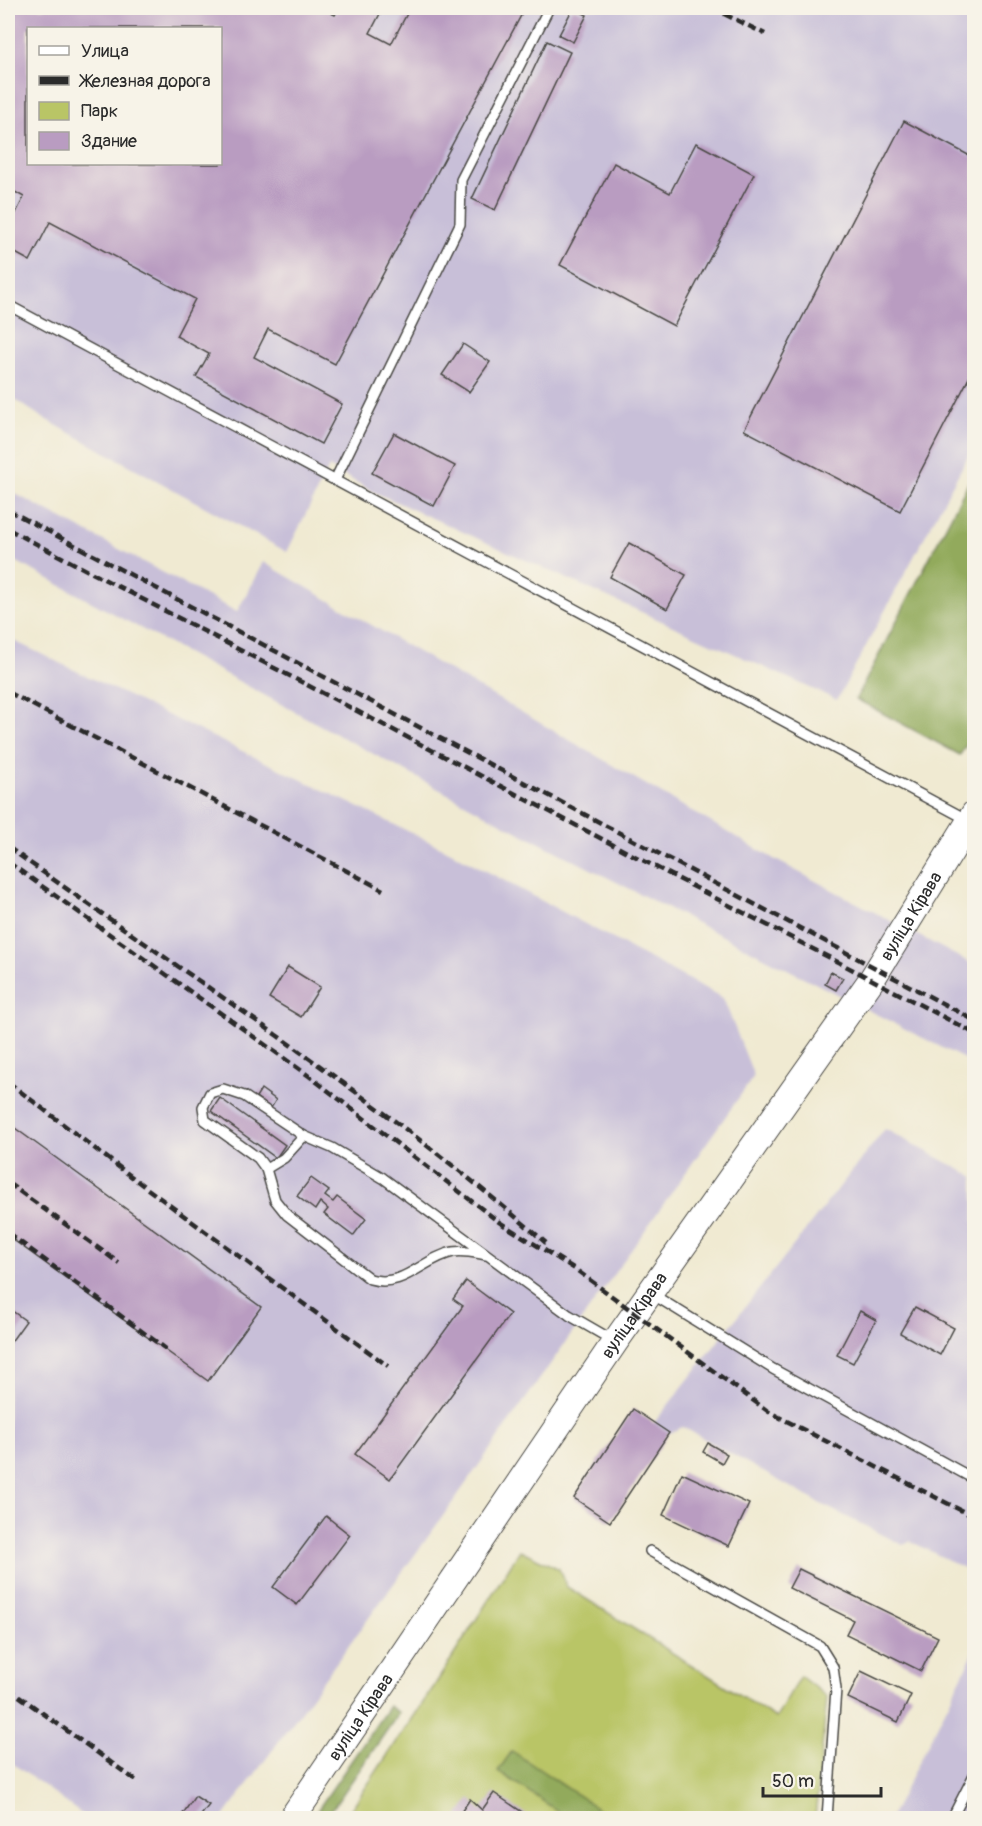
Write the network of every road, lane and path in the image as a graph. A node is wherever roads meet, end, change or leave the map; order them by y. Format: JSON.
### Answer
{"nodes":[{"id":1,"x":549,"y":8,"type":"edge"},
{"id":2,"x":8,"y":305,"type":"edge"},
{"id":3,"x":335,"y":480,"type":"junction"},
{"id":4,"x":972,"y":817,"type":"edge"},
{"id":5,"x":304,"y":1136,"type":"junction"},
{"id":6,"x":266,"y":1169,"type":"junction"},
{"id":7,"x":486,"y":1255,"type":"junction"},
{"id":8,"x":650,"y":1293,"type":"junction"},
{"id":9,"x":615,"y":1342,"type":"junction"},
{"id":10,"x":975,"y":1479,"type":"edge"},
{"id":11,"x":650,"y":1551,"type":"dead end"},
{"id":12,"x":975,"y":1775,"type":"edge"},
{"id":13,"x":292,"y":1818,"type":"edge"},
{"id":14,"x":826,"y":1818,"type":"edge"},
{"id":15,"x":952,"y":1818,"type":"edge"}],
"edges":[{"from":1,"to":3,"type":"lane"},
{"from":2,"to":3,"type":"lane"},
{"from":3,"to":4,"type":"lane"},
{"from":4,"to":8,"type":"main road","name":"вуліца Кірава"},
{"from":5,"to":6,"type":"lane"},
{"from":5,"to":6,"type":"lane"},
{"from":5,"to":7,"type":"lane"},
{"from":6,"to":7,"type":"lane"},
{"from":7,"to":9,"type":"lane"},
{"from":8,"to":9,"type":"main road","name":"вуліца Кірава"},
{"from":8,"to":10,"type":"lane"},
{"from":9,"to":13,"type":"main road","name":"вуліца Кірава"},
{"from":11,"to":14,"type":"lane"},
{"from":12,"to":15,"type":"lane"}]}
